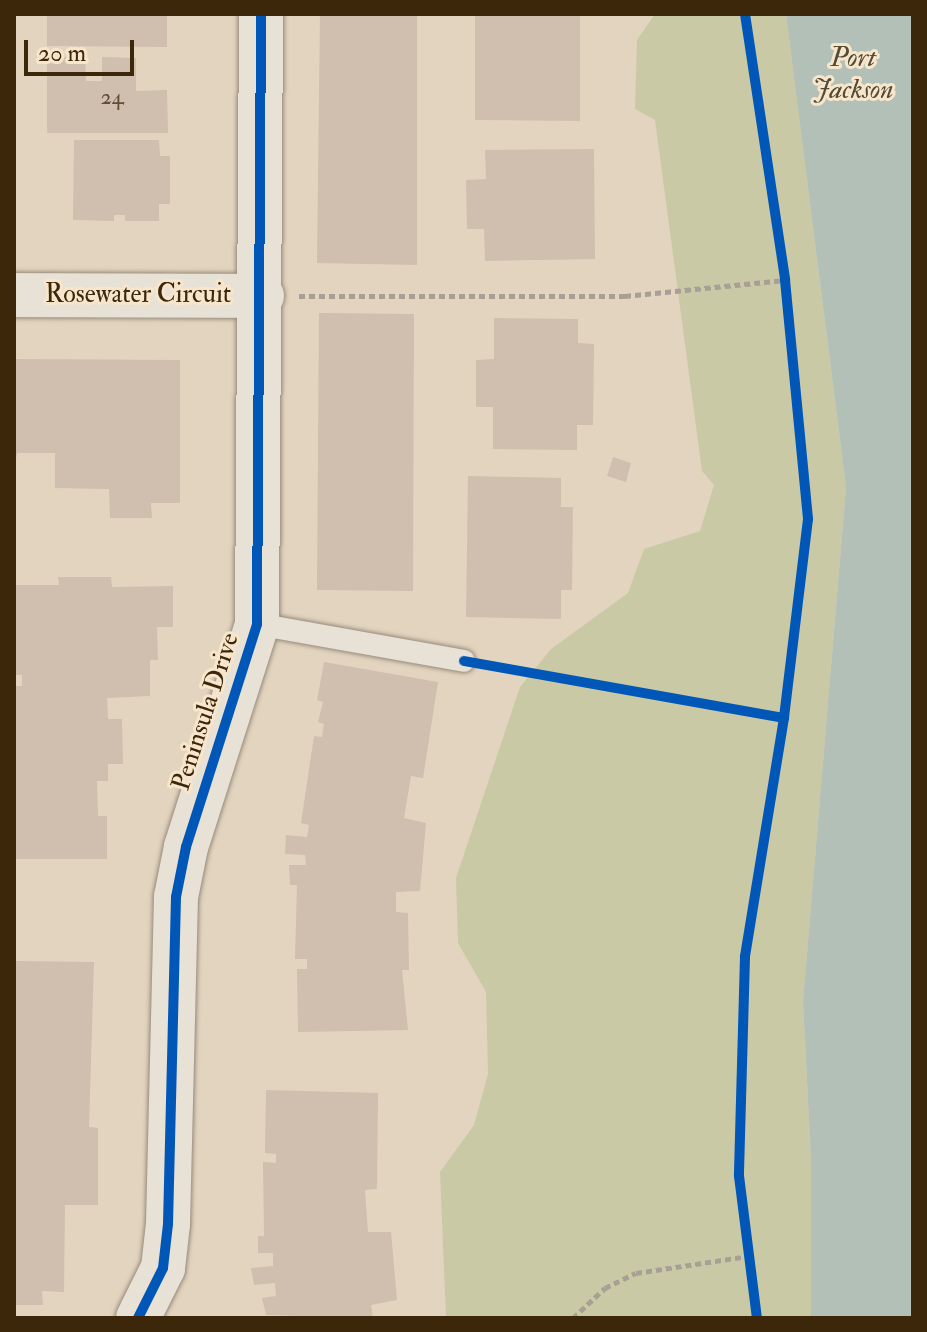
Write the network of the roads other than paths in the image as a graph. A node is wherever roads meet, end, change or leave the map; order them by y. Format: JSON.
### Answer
{"nodes":[{"id":1,"x":261,"y":14,"type":"edge"},
{"id":2,"x":14,"y":295,"type":"edge"},
{"id":3,"x":262,"y":296,"type":"junction"},
{"id":4,"x":257,"y":624,"type":"junction"},
{"id":5,"x":464,"y":661,"type":"dead end"},
{"id":6,"x":138,"y":1318,"type":"edge"}],
"edges":[{"from":1,"to":3,"type":"street","name":"Peninsula Drive"},
{"from":2,"to":3,"type":"street","name":"Rosewater Circuit"},
{"from":3,"to":4,"type":"street","name":"Peninsula Drive"},
{"from":4,"to":5,"type":"lane"},
{"from":4,"to":6,"type":"street","name":"Peninsula Drive"}]}
